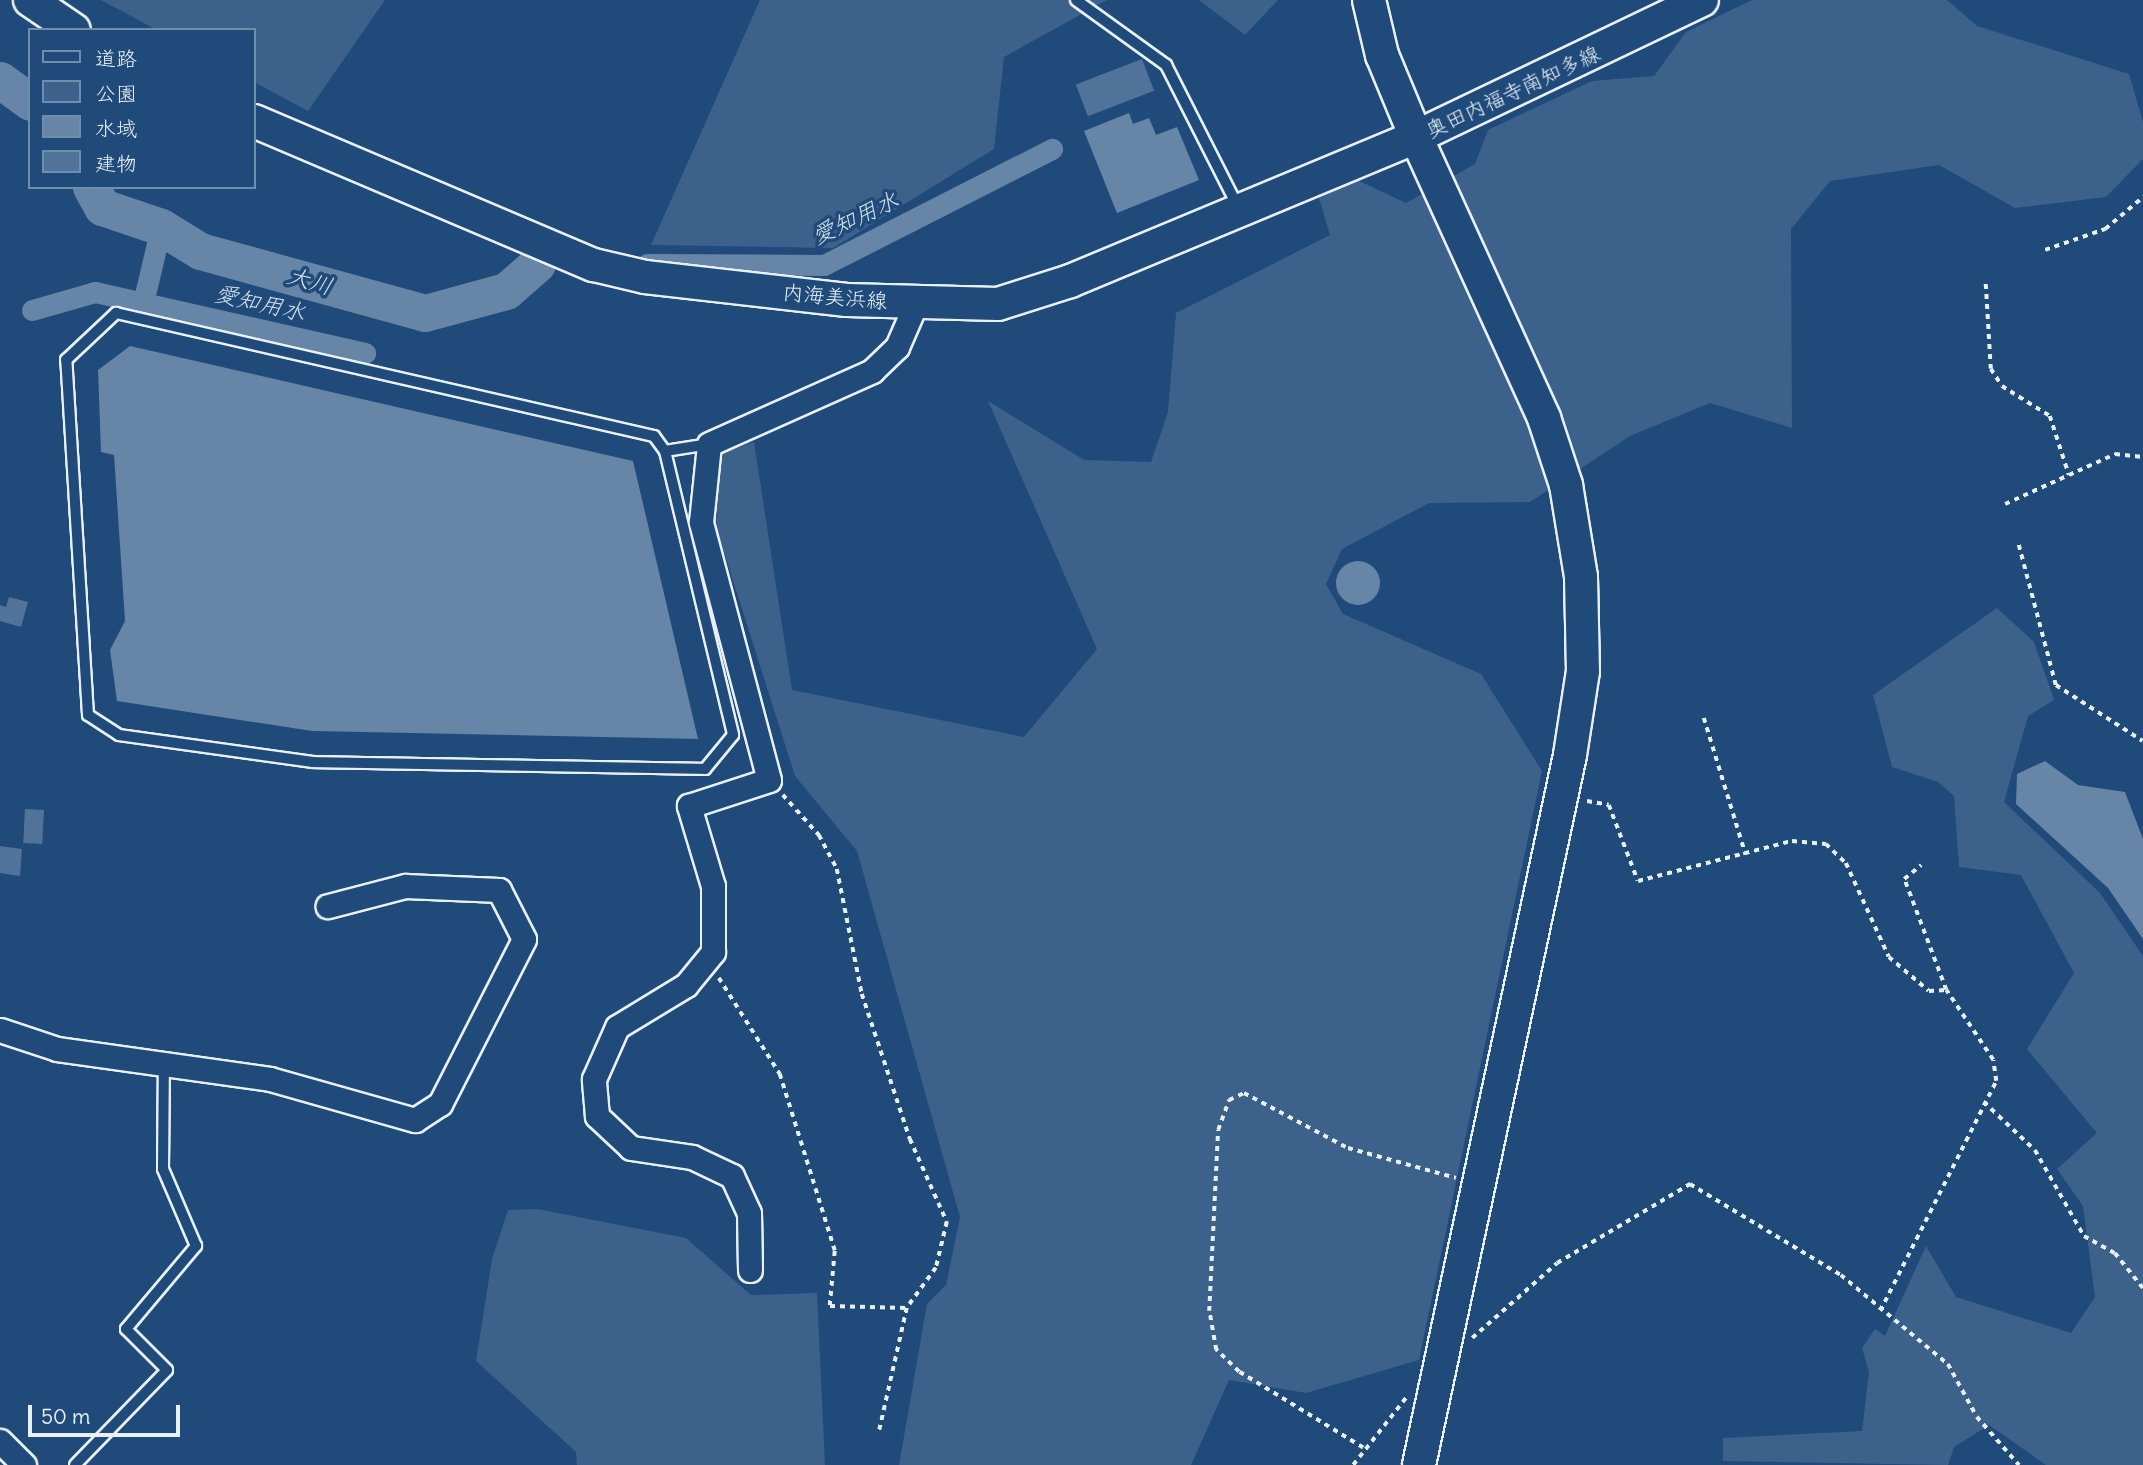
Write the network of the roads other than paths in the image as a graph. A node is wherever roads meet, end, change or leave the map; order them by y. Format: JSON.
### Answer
{"nodes":[{"id":1,"x":30,"y":0,"type":"edge"},
{"id":2,"x":1076,"y":0,"type":"edge"},
{"id":3,"x":1369,"y":0,"type":"edge"},
{"id":4,"x":1702,"y":0,"type":"edge"},
{"id":5,"x":71,"y":28,"type":"edge"},
{"id":6,"x":256,"y":122,"type":"edge"},
{"id":7,"x":1416,"y":137,"type":"junction"},
{"id":8,"x":1238,"y":208,"type":"junction"},
{"id":9,"x":916,"y":303,"type":"junction"},
{"id":10,"x":709,"y":444,"type":"junction"},
{"id":11,"x":665,"y":452,"type":"junction"},
{"id":12,"x":328,"y":906,"type":"dead end"},
{"id":13,"x":0,"y":1030,"type":"edge"},
{"id":14,"x":164,"y":1062,"type":"junction"},
{"id":15,"x":750,"y":1270,"type":"dead end"},
{"id":16,"x":0,"y":1441,"type":"edge"},
{"id":17,"x":24,"y":1465,"type":"edge"},
{"id":18,"x":75,"y":1465,"type":"edge"},
{"id":19,"x":1419,"y":1465,"type":"edge"}],
"edges":[{"from":1,"to":5,"type":"main road"},
{"from":2,"to":8,"type":"lane"},
{"from":3,"to":7,"type":"main road","name":"奥田内福寺南知多線"},
{"from":4,"to":7,"type":"main road","name":"奥田内福寺南知多線"},
{"from":6,"to":9,"type":"main road","name":"内海美浜線"},
{"from":7,"to":8,"type":"main road","name":"内海美浜線"},
{"from":7,"to":19,"type":"main road"},
{"from":8,"to":9,"type":"main road","name":"内海美浜線"},
{"from":9,"to":10,"type":"street"},
{"from":10,"to":11,"type":"lane"},
{"from":10,"to":15,"type":"street"},
{"from":11,"to":11,"type":"lane"},
{"from":12,"to":14,"type":"street"},
{"from":13,"to":14,"type":"street"},
{"from":14,"to":18,"type":"lane"},
{"from":16,"to":17,"type":"street"}]}
